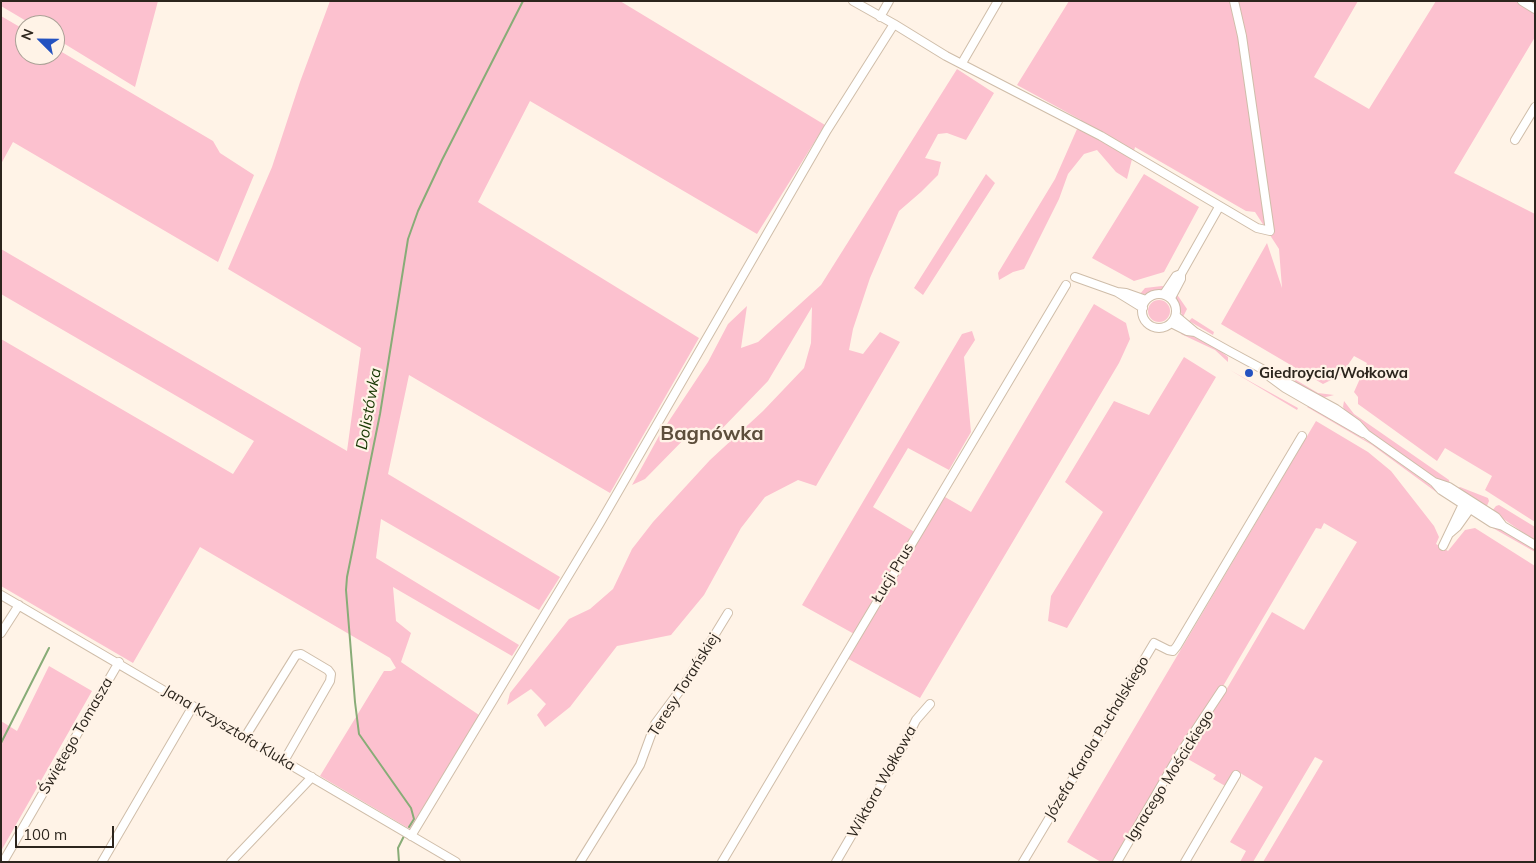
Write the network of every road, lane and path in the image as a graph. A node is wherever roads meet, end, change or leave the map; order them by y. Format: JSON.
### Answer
{"nodes":[{"id":1,"x":853,"y":1,"type":"edge"},
{"id":2,"x":889,"y":1,"type":"edge"},
{"id":3,"x":998,"y":1,"type":"edge"},
{"id":4,"x":1234,"y":1,"type":"edge"},
{"id":5,"x":1522,"y":1,"type":"edge"},
{"id":6,"x":1535,"y":9,"type":"edge"},
{"id":7,"x":880,"y":17,"type":"junction"},
{"id":8,"x":894,"y":24,"type":"junction"},
{"id":9,"x":962,"y":64,"type":"junction"},
{"id":10,"x":1535,"y":107,"type":"edge"},
{"id":11,"x":1515,"y":140,"type":"dead end"},
{"id":12,"x":1220,"y":207,"type":"junction"},
{"id":13,"x":1075,"y":277,"type":"dead end"},
{"id":14,"x":1066,"y":285,"type":"dead end"},
{"id":15,"x":1168,"y":296,"type":"junction"},
{"id":16,"x":1144,"y":304,"type":"junction"},
{"id":17,"x":1173,"y":319,"type":"junction"},
{"id":18,"x":1302,"y":436,"type":"dead end"},
{"id":19,"x":1468,"y":504,"type":"junction"},
{"id":20,"x":1535,"y":545,"type":"edge"},
{"id":21,"x":1443,"y":546,"type":"dead end"},
{"id":22,"x":1,"y":595,"type":"edge"},
{"id":23,"x":19,"y":605,"type":"junction"},
{"id":24,"x":728,"y":612,"type":"dead end"},
{"id":25,"x":1,"y":634,"type":"edge"},
{"id":26,"x":118,"y":662,"type":"junction"},
{"id":27,"x":1222,"y":690,"type":"dead end"},
{"id":28,"x":930,"y":704,"type":"dead end"},
{"id":29,"x":193,"y":706,"type":"junction"},
{"id":30,"x":245,"y":737,"type":"junction"},
{"id":31,"x":284,"y":761,"type":"junction"},
{"id":32,"x":1236,"y":775,"type":"dead end"},
{"id":33,"x":312,"y":777,"type":"junction"},
{"id":34,"x":411,"y":836,"type":"junction"},
{"id":35,"x":3,"y":862,"type":"edge"},
{"id":36,"x":102,"y":862,"type":"edge"},
{"id":37,"x":231,"y":862,"type":"edge"},
{"id":38,"x":456,"y":862,"type":"edge"},
{"id":39,"x":580,"y":862,"type":"edge"},
{"id":40,"x":722,"y":862,"type":"edge"},
{"id":41,"x":836,"y":862,"type":"edge"},
{"id":42,"x":1023,"y":862,"type":"edge"},
{"id":43,"x":1117,"y":862,"type":"edge"},
{"id":44,"x":1185,"y":862,"type":"edge"}],
"edges":[{"from":1,"to":7,"type":"street"},
{"from":2,"to":7,"type":"street"},
{"from":3,"to":9,"type":"street"},
{"from":4,"to":12,"type":"street"},
{"from":5,"to":6,"type":"street"},
{"from":7,"to":8,"type":"street"},
{"from":8,"to":9,"type":"street"},
{"from":8,"to":34,"type":"street"},
{"from":9,"to":12,"type":"street"},
{"from":10,"to":11,"type":"street"},
{"from":12,"to":15,"type":"street"},
{"from":13,"to":16,"type":"street"},
{"from":14,"to":40,"type":"street","name":"Łucji Prus"},
{"from":15,"to":16,"type":"street"},
{"from":15,"to":17,"type":"street"},
{"from":16,"to":17,"type":"street"},
{"from":17,"to":19,"type":"street"},
{"from":18,"to":42,"type":"street","name":"Józefa Karola Puchalskiego"},
{"from":19,"to":20,"type":"street"},
{"from":19,"to":21,"type":"street"},
{"from":22,"to":23,"type":"street","name":"Jana Krzysztofa Kluka"},
{"from":23,"to":25,"type":"street"},
{"from":23,"to":26,"type":"street","name":"Jana Krzysztofa Kluka"},
{"from":24,"to":39,"type":"street","name":"Teresy Torańskiej"},
{"from":26,"to":29,"type":"street","name":"Jana Krzysztofa Kluka"},
{"from":26,"to":35,"type":"street","name":"Świętego Tomasza"},
{"from":27,"to":43,"type":"street","name":"Ignacego Mościckiego"},
{"from":28,"to":41,"type":"street","name":"Wiktora Wołkowa"},
{"from":29,"to":30,"type":"street","name":"Jana Krzysztofa Kluka"},
{"from":29,"to":36,"type":"street"},
{"from":30,"to":31,"type":"street","name":"Jana Krzysztofa Kluka"},
{"from":30,"to":31,"type":"street"},
{"from":31,"to":33,"type":"street","name":"Jana Krzysztofa Kluka"},
{"from":32,"to":44,"type":"street"},
{"from":33,"to":34,"type":"street","name":"Jana Krzysztofa Kluka"},
{"from":33,"to":37,"type":"street"},
{"from":34,"to":38,"type":"street","name":"Jana Krzysztofa Kluka"}]}
